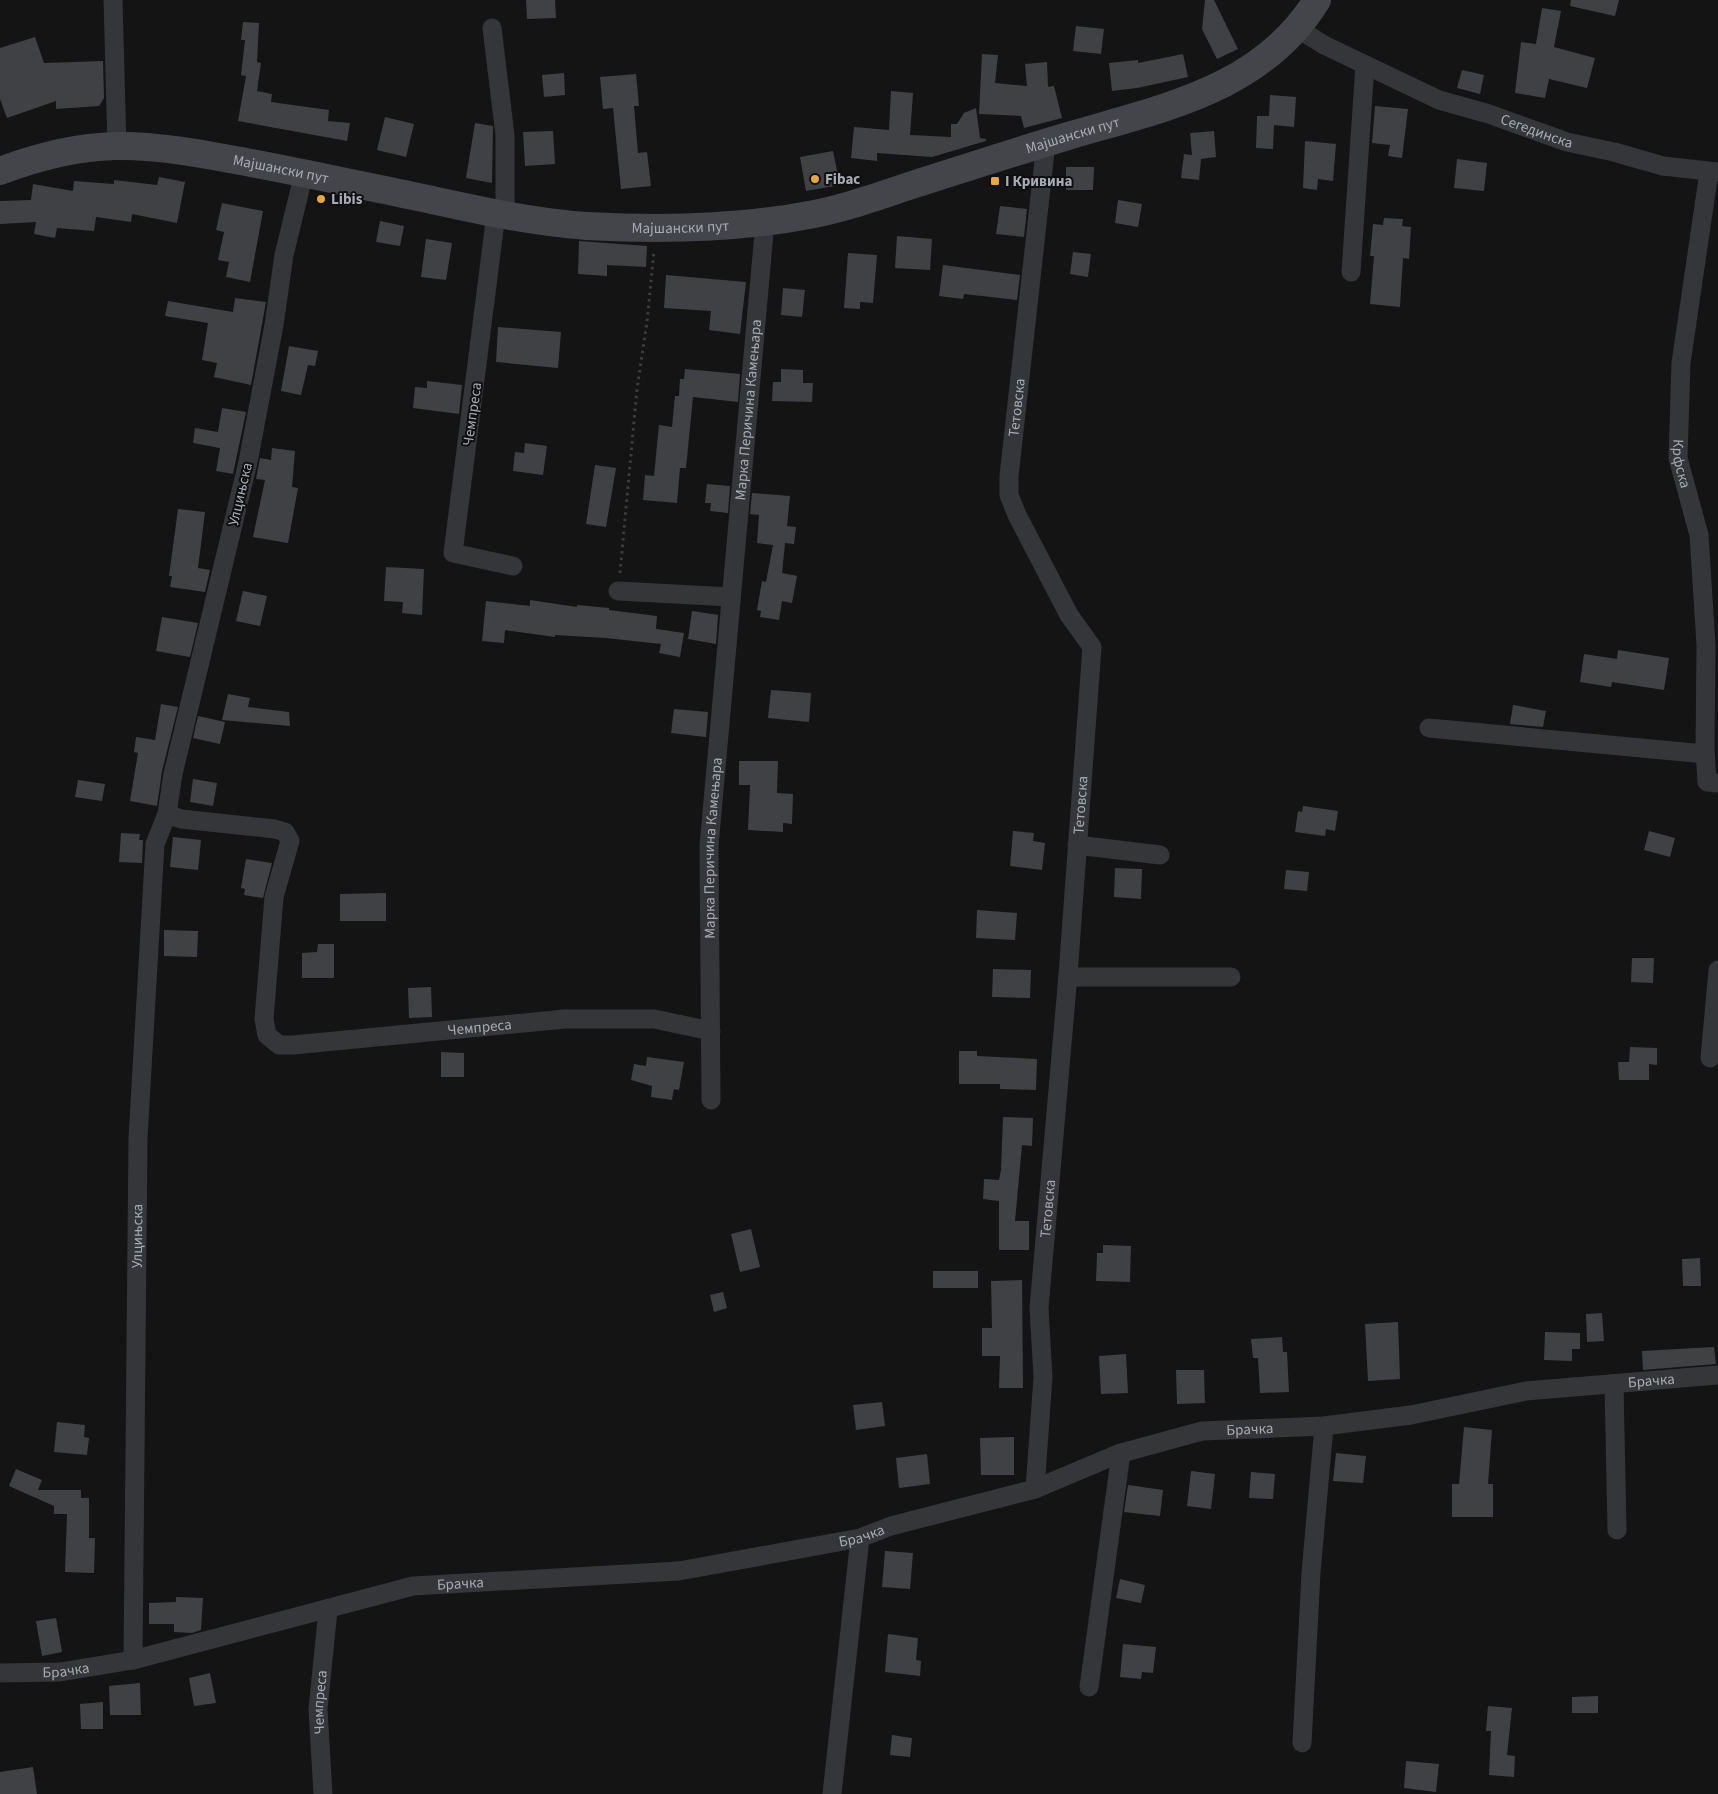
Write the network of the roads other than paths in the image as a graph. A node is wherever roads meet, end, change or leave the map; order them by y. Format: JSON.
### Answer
{"nodes":[{"id":1,"x":113,"y":0,"type":"edge"},
{"id":2,"x":1317,"y":0,"type":"edge"},
{"id":3,"x":492,"y":28,"type":"dead end"},
{"id":4,"x":1297,"y":28,"type":"junction"},
{"id":5,"x":1365,"y":65,"type":"junction"},
{"id":6,"x":1046,"y":143,"type":"junction"},
{"id":7,"x":116,"y":146,"type":"junction"},
{"id":8,"x":0,"y":171,"type":"edge"},
{"id":9,"x":1714,"y":172,"type":"edge"},
{"id":10,"x":304,"y":173,"type":"junction"},
{"id":11,"x":501,"y":215,"type":"junction"},
{"id":12,"x":765,"y":222,"type":"junction"},
{"id":13,"x":1351,"y":272,"type":"dead end"},
{"id":14,"x":512,"y":566,"type":"dead end"},
{"id":15,"x":618,"y":591,"type":"road end"},
{"id":16,"x":731,"y":597,"type":"junction"},
{"id":17,"x":1429,"y":728,"type":"dead end"},
{"id":18,"x":1705,"y":754,"type":"junction"},
{"id":19,"x":1718,"y":783,"type":"edge"},
{"id":20,"x":167,"y":814,"type":"junction"},
{"id":21,"x":1077,"y":846,"type":"junction"},
{"id":22,"x":1160,"y":855,"type":"dead end"},
{"id":23,"x":1718,"y":970,"type":"edge"},
{"id":24,"x":1068,"y":977,"type":"junction"},
{"id":25,"x":1231,"y":977,"type":"dead end"},
{"id":26,"x":711,"y":1031,"type":"junction"},
{"id":27,"x":1710,"y":1058,"type":"dead end"},
{"id":28,"x":711,"y":1100,"type":"dead end"},
{"id":29,"x":1718,"y":1375,"type":"edge"},
{"id":30,"x":1614,"y":1384,"type":"junction"},
{"id":31,"x":1324,"y":1426,"type":"junction"},
{"id":32,"x":1121,"y":1453,"type":"junction"},
{"id":33,"x":1035,"y":1489,"type":"junction"},
{"id":34,"x":1617,"y":1530,"type":"dead end"},
{"id":35,"x":860,"y":1538,"type":"junction"},
{"id":36,"x":328,"y":1610,"type":"junction"},
{"id":37,"x":133,"y":1660,"type":"junction"},
{"id":38,"x":0,"y":1673,"type":"edge"},
{"id":39,"x":1089,"y":1687,"type":"dead end"},
{"id":40,"x":1302,"y":1743,"type":"dead end"},
{"id":41,"x":323,"y":1794,"type":"edge"},
{"id":42,"x":832,"y":1794,"type":"edge"}],
"edges":[{"from":1,"to":7,"type":"street"},
{"from":2,"to":4,"type":"street","name":"Мајшански пут"},
{"from":3,"to":11,"type":"street"},
{"from":4,"to":5,"type":"street","name":"Сегединска"},
{"from":4,"to":6,"type":"street","name":"Мајшански пут"},
{"from":5,"to":9,"type":"street","name":"Сегединска"},
{"from":5,"to":13,"type":"street"},
{"from":6,"to":12,"type":"street","name":"Мајшански пут"},
{"from":6,"to":21,"type":"street","name":"Тетовска"},
{"from":7,"to":8,"type":"street","name":"Мајшански пут"},
{"from":7,"to":10,"type":"street","name":"Мајшански пут"},
{"from":9,"to":18,"type":"street","name":"Крфска"},
{"from":10,"to":11,"type":"street","name":"Мајшански пут"},
{"from":10,"to":20,"type":"street","name":"Улцињска"},
{"from":11,"to":12,"type":"street","name":"Мајшански пут"},
{"from":11,"to":14,"type":"street","name":"Чемпреса"},
{"from":12,"to":16,"type":"street","name":"Марка Перичина Камењара"},
{"from":15,"to":16,"type":"street"},
{"from":16,"to":26,"type":"street","name":"Марка Перичина Камењара"},
{"from":17,"to":18,"type":"street"},
{"from":18,"to":19,"type":"street","name":"Крфска"},
{"from":20,"to":26,"type":"street","name":"Чемпреса"},
{"from":20,"to":37,"type":"street","name":"Улцињска"},
{"from":21,"to":22,"type":"street"},
{"from":21,"to":24,"type":"street","name":"Тетовска"},
{"from":23,"to":27,"type":"street"},
{"from":24,"to":25,"type":"street"},
{"from":24,"to":33,"type":"street","name":"Тетовска"},
{"from":26,"to":28,"type":"street","name":"Марка Перичина Камењара"},
{"from":29,"to":30,"type":"street","name":"Брачка"},
{"from":30,"to":31,"type":"street","name":"Брачка"},
{"from":30,"to":34,"type":"street"},
{"from":31,"to":32,"type":"street","name":"Брачка"},
{"from":31,"to":40,"type":"street"},
{"from":32,"to":33,"type":"street","name":"Брачка"},
{"from":32,"to":39,"type":"street"},
{"from":33,"to":35,"type":"street","name":"Брачка"},
{"from":35,"to":36,"type":"street","name":"Брачка"},
{"from":35,"to":42,"type":"street"},
{"from":36,"to":37,"type":"street","name":"Брачка"},
{"from":36,"to":41,"type":"street","name":"Чемпреса"},
{"from":37,"to":38,"type":"street","name":"Брачка"}]}
